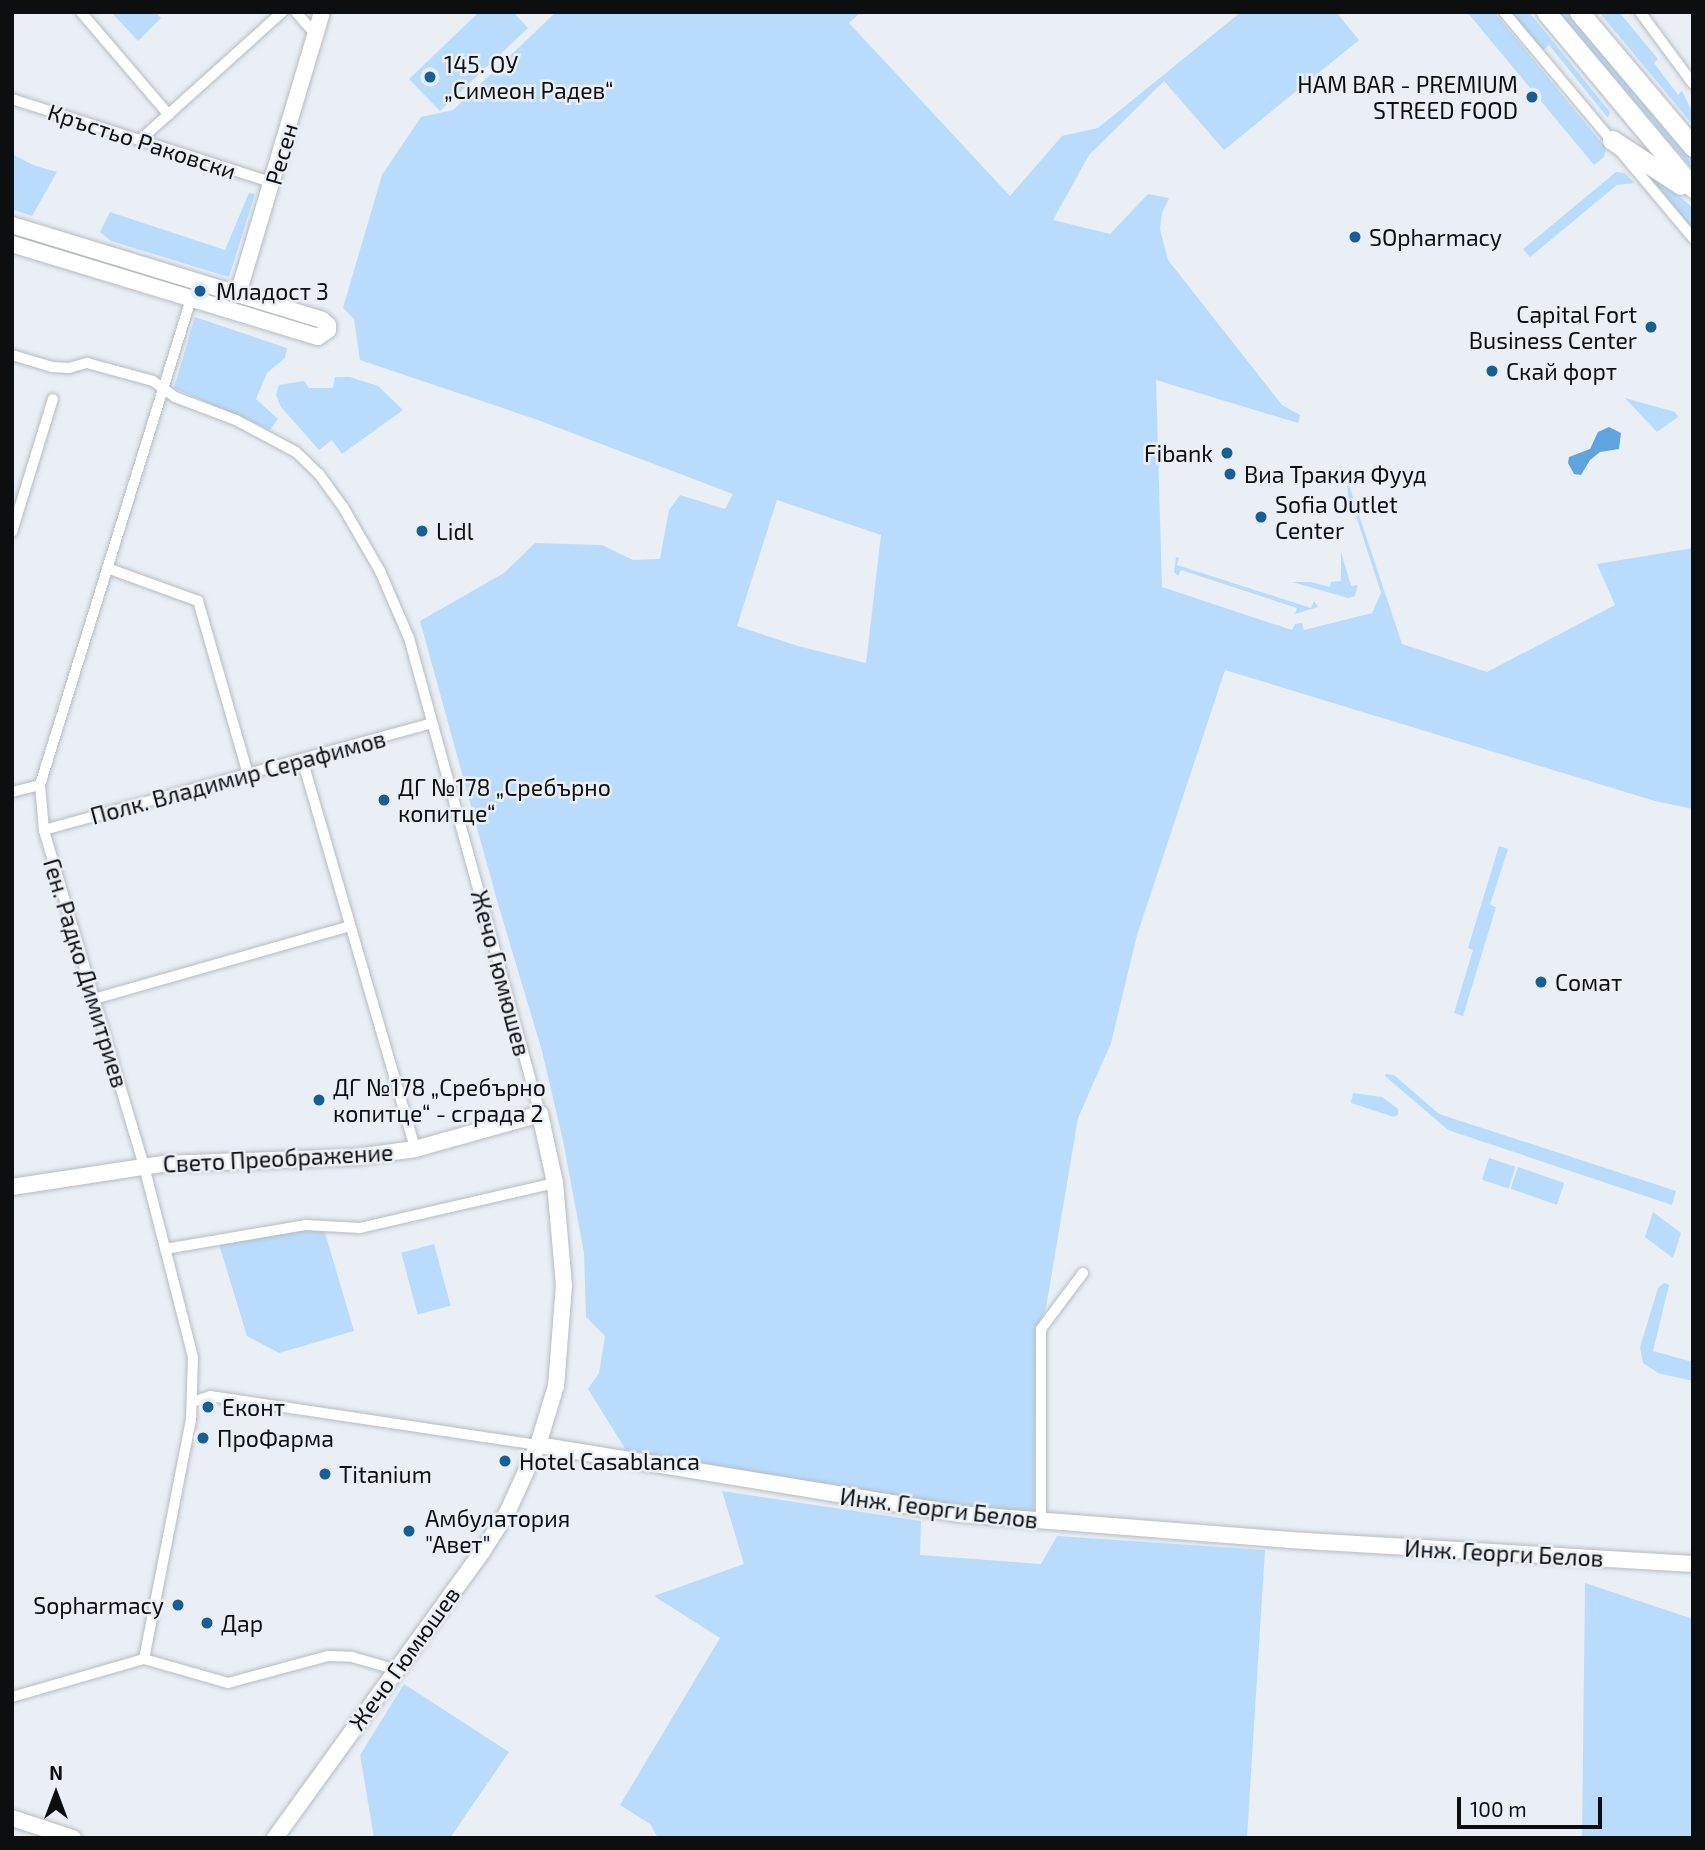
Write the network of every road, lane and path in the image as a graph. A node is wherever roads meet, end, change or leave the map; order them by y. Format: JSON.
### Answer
{"nodes":[{"id":1,"x":81,"y":12,"type":"edge"},
{"id":2,"x":282,"y":12,"type":"edge"},
{"id":3,"x":296,"y":12,"type":"edge"},
{"id":4,"x":322,"y":12,"type":"edge"},
{"id":5,"x":1504,"y":12,"type":"edge"},
{"id":6,"x":1546,"y":12,"type":"edge"},
{"id":7,"x":1579,"y":12,"type":"edge"},
{"id":8,"x":1640,"y":12,"type":"edge"},
{"id":9,"x":315,"y":34,"type":"junction"},
{"id":10,"x":1693,"y":84,"type":"edge"},
{"id":11,"x":12,"y":99,"type":"edge"},
{"id":12,"x":169,"y":115,"type":"junction"},
{"id":13,"x":140,"y":140,"type":"junction"},
{"id":14,"x":1612,"y":140,"type":"junction"},
{"id":15,"x":1693,"y":147,"type":"edge"},
{"id":16,"x":273,"y":183,"type":"junction"},
{"id":17,"x":1693,"y":191,"type":"edge"},
{"id":18,"x":12,"y":225,"type":"edge"},
{"id":19,"x":1693,"y":238,"type":"edge"},
{"id":20,"x":12,"y":244,"type":"edge"},
{"id":21,"x":238,"y":294,"type":"junction"},
{"id":22,"x":191,"y":299,"type":"junction"},
{"id":23,"x":12,"y":355,"type":"edge"},
{"id":24,"x":163,"y":389,"type":"junction"},
{"id":25,"x":53,"y":399,"type":"dead end"},
{"id":26,"x":12,"y":532,"type":"edge"},
{"id":27,"x":107,"y":568,"type":"junction"},
{"id":28,"x":432,"y":723,"type":"junction"},
{"id":29,"x":302,"y":759,"type":"junction"},
{"id":30,"x":248,"y":774,"type":"junction"},
{"id":31,"x":40,"y":785,"type":"junction"},
{"id":32,"x":12,"y":793,"type":"edge"},
{"id":33,"x":44,"y":830,"type":"junction"},
{"id":34,"x":350,"y":926,"type":"junction"},
{"id":35,"x":94,"y":999,"type":"junction"},
{"id":36,"x":540,"y":1114,"type":"junction"},
{"id":37,"x":415,"y":1149,"type":"junction"},
{"id":38,"x":144,"y":1166,"type":"junction"},
{"id":39,"x":555,"y":1183,"type":"junction"},
{"id":40,"x":12,"y":1187,"type":"edge"},
{"id":41,"x":166,"y":1249,"type":"junction"},
{"id":42,"x":1083,"y":1273,"type":"dead end"},
{"id":43,"x":192,"y":1402,"type":"junction"},
{"id":44,"x":538,"y":1445,"type":"junction"},
{"id":45,"x":1041,"y":1521,"type":"junction"},
{"id":46,"x":1693,"y":1564,"type":"edge"},
{"id":47,"x":144,"y":1659,"type":"junction"},
{"id":48,"x":394,"y":1670,"type":"junction"},
{"id":49,"x":12,"y":1697,"type":"edge"},
{"id":50,"x":12,"y":1818,"type":"edge"},
{"id":51,"x":73,"y":1838,"type":"edge"},
{"id":52,"x":275,"y":1838,"type":"edge"}],
"edges":[{"from":1,"to":12,"type":"street"},
{"from":2,"to":12,"type":"street"},
{"from":3,"to":9,"type":"street"},
{"from":4,"to":9,"type":"street","name":"Ресен"},
{"from":5,"to":14,"type":"street"},
{"from":6,"to":17,"type":"highway"},
{"from":7,"to":15,"type":"highway"},
{"from":8,"to":10,"type":"street"},
{"from":9,"to":16,"type":"street","name":"Ресен"},
{"from":11,"to":13,"type":"street","name":"Кръстьо Раковски"},
{"from":12,"to":13,"type":"street"},
{"from":13,"to":16,"type":"street","name":"Кръстьо Раковски"},
{"from":14,"to":17,"type":"highway"},
{"from":14,"to":19,"type":"street"},
{"from":16,"to":21,"type":"street","name":"Ресен"},
{"from":18,"to":21,"type":"street"},
{"from":20,"to":22,"type":"street"},
{"from":21,"to":22,"type":"street"},
{"from":22,"to":24,"type":"street","name":"Ген. Радко Димитриев"},
{"from":23,"to":24,"type":"street","name":"Жечо Гюмюшев"},
{"from":24,"to":27,"type":"street","name":"Ген. Радко Димитриев"},
{"from":24,"to":28,"type":"street","name":"Жечо Гюмюшев"},
{"from":25,"to":26,"type":"street"},
{"from":27,"to":30,"type":"street"},
{"from":27,"to":31,"type":"street","name":"Ген. Радко Димитриев"},
{"from":28,"to":29,"type":"street","name":"Полк. Владимир Серафимов"},
{"from":28,"to":36,"type":"street","name":"Жечо Гюмюшев"},
{"from":29,"to":30,"type":"street","name":"Полк. Владимир Серафимов"},
{"from":29,"to":34,"type":"street"},
{"from":30,"to":33,"type":"street","name":"Полк. Владимир Серафимов"},
{"from":31,"to":32,"type":"street"},
{"from":31,"to":33,"type":"street","name":"Ген. Радко Димитриев"},
{"from":33,"to":35,"type":"street","name":"Ген. Радко Димитриев"},
{"from":34,"to":35,"type":"street"},
{"from":34,"to":37,"type":"street"},
{"from":35,"to":38,"type":"street","name":"Ген. Радко Димитриев"},
{"from":36,"to":37,"type":"street","name":"Свето Преображение"},
{"from":36,"to":39,"type":"street","name":"Жечо Гюмюшев"},
{"from":37,"to":38,"type":"street","name":"Свето Преображение"},
{"from":38,"to":40,"type":"street","name":"Свето Преображение"},
{"from":38,"to":41,"type":"street","name":"Ген. Радко Димитриев"},
{"from":39,"to":41,"type":"street"},
{"from":39,"to":44,"type":"street","name":"Жечо Гюмюшев"},
{"from":41,"to":43,"type":"street","name":"Ген. Радко Димитриев"},
{"from":42,"to":45,"type":"street"},
{"from":43,"to":44,"type":"street","name":"Инж. Георги Белов"},
{"from":43,"to":47,"type":"street","name":"Ген. Радко Димитриев"},
{"from":44,"to":45,"type":"street","name":"Инж. Георги Белов"},
{"from":44,"to":48,"type":"street","name":"Жечо Гюмюшев"},
{"from":45,"to":46,"type":"street","name":"Инж. Георги Белов"},
{"from":47,"to":48,"type":"street"},
{"from":47,"to":49,"type":"street"},
{"from":48,"to":52,"type":"street","name":"Жечо Гюмюшев"},
{"from":50,"to":51,"type":"street"}]}
